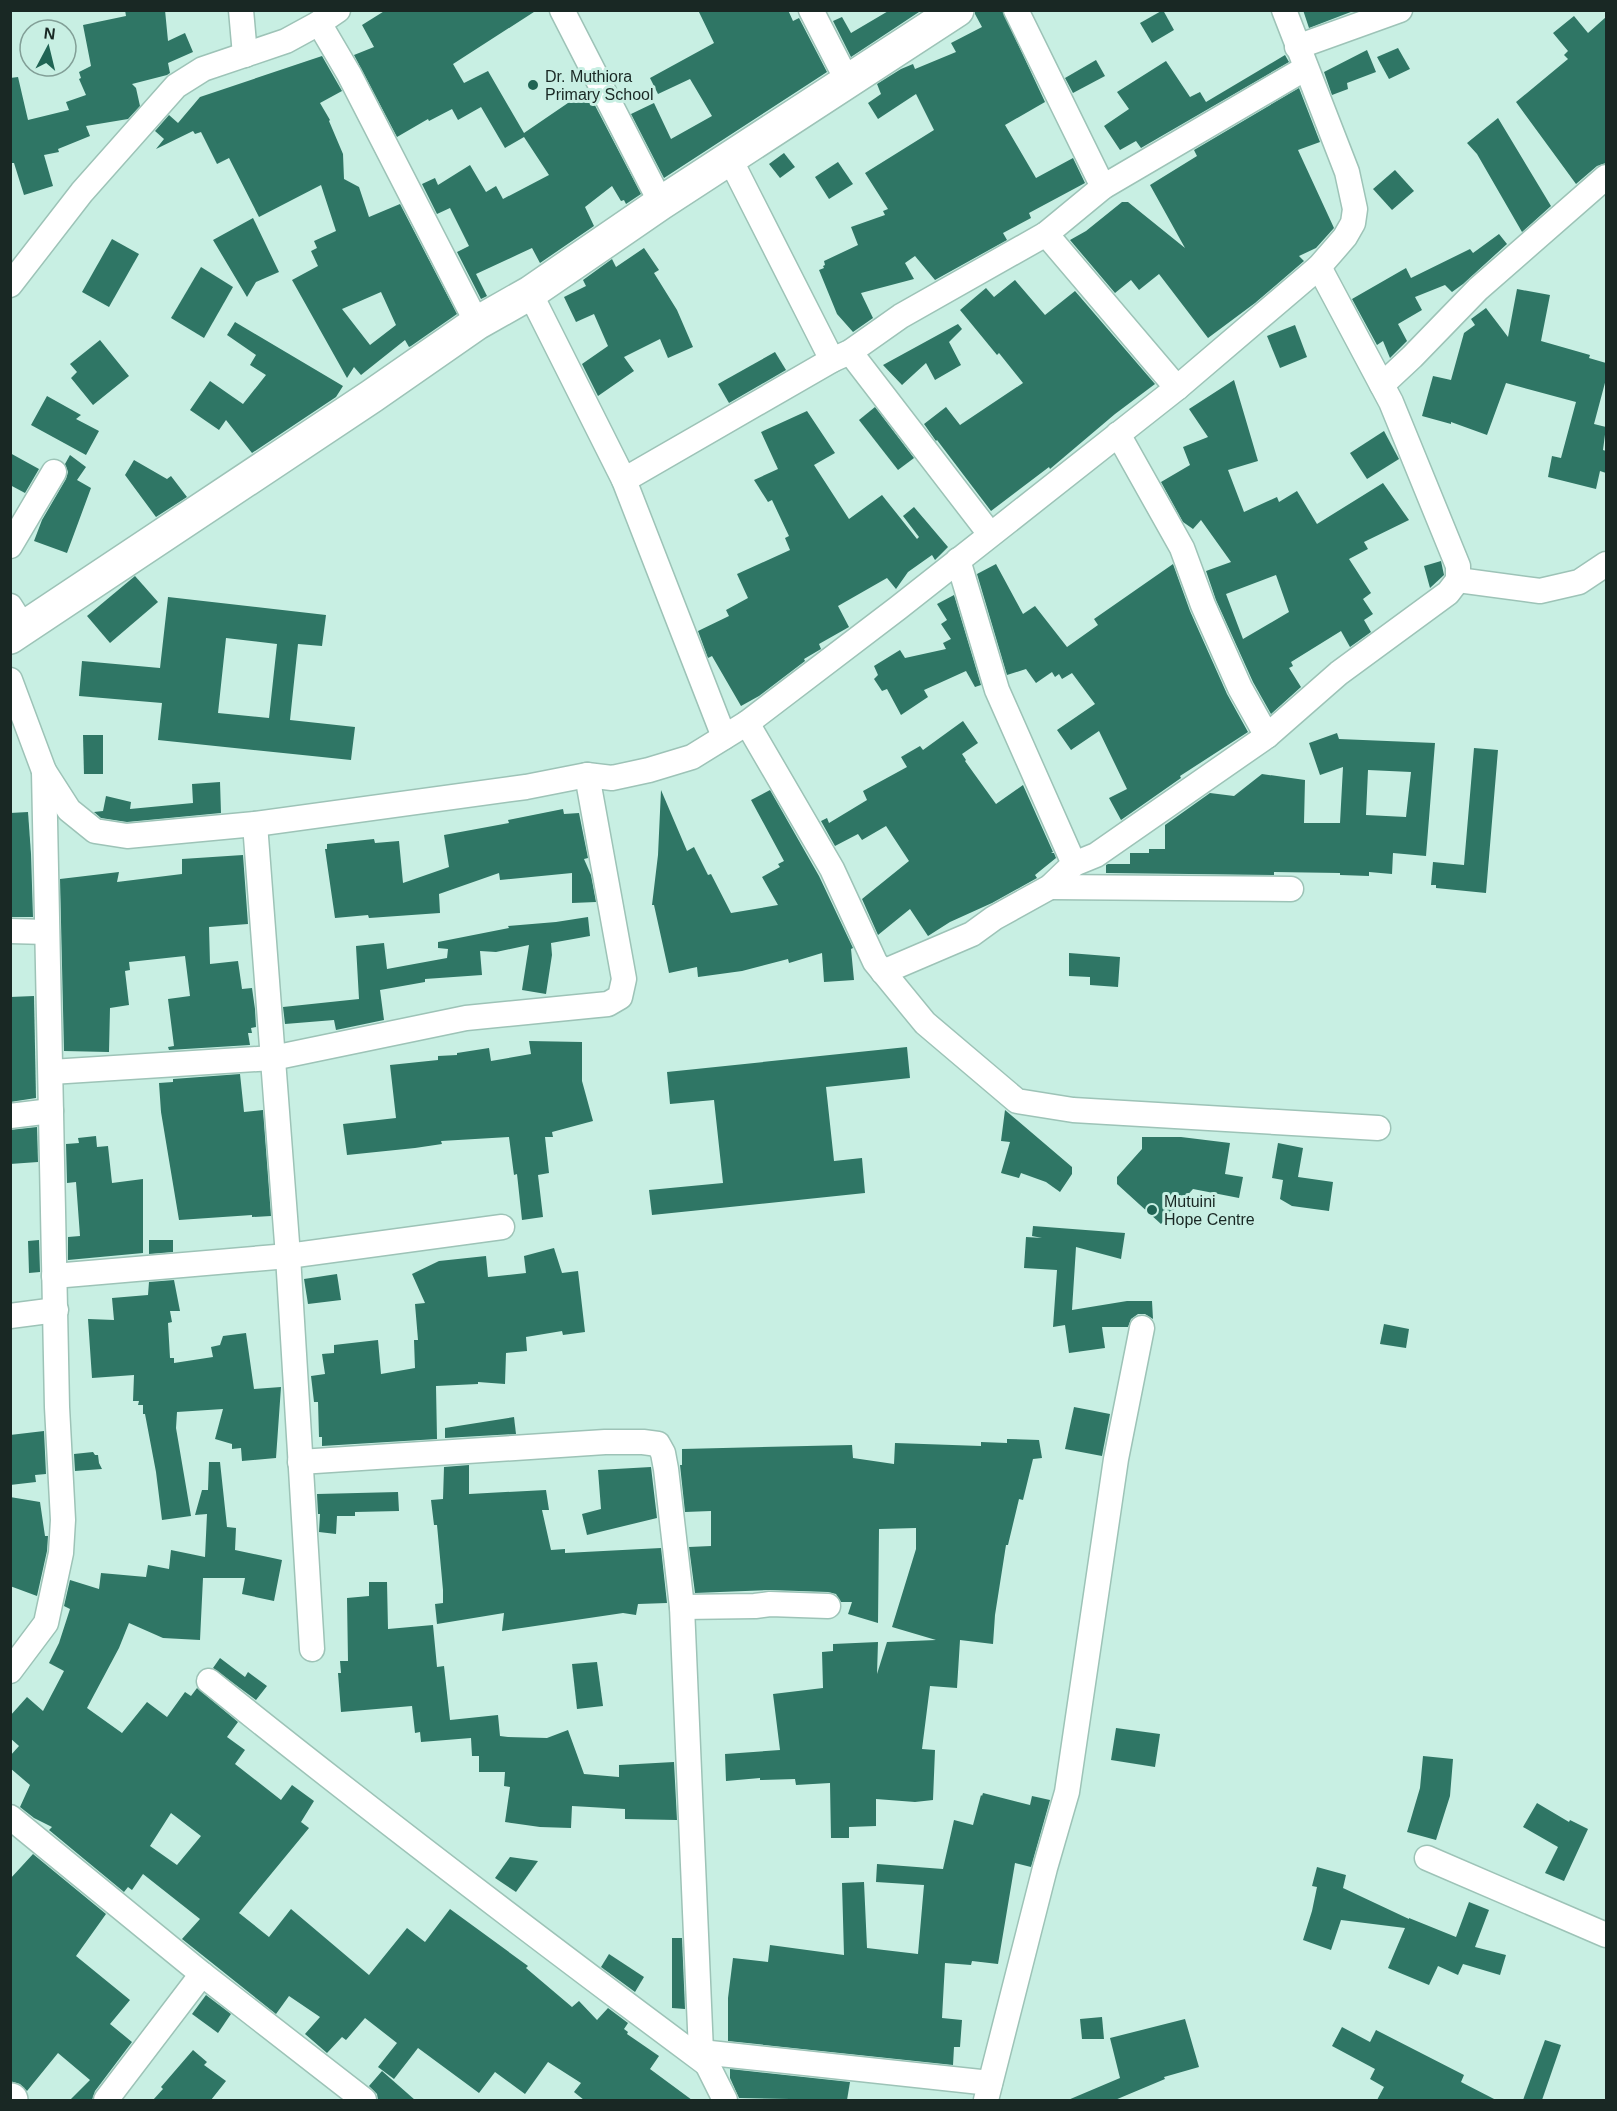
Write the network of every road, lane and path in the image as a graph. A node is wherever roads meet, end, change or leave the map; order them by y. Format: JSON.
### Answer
{"nodes":[{"id":1,"x":241,"y":10,"type":"edge"},
{"id":2,"x":562,"y":10,"type":"edge"},
{"id":3,"x":811,"y":10,"type":"edge"},
{"id":4,"x":957,"y":10,"type":"edge"},
{"id":5,"x":1016,"y":10,"type":"edge"},
{"id":6,"x":1284,"y":10,"type":"edge"},
{"id":7,"x":1400,"y":10,"type":"edge"},
{"id":8,"x":328,"y":17,"type":"edge"},
{"id":9,"x":245,"y":55,"type":"junction"},
{"id":10,"x":1301,"y":58,"type":"junction"},
{"id":11,"x":848,"y":82,"type":"junction"},
{"id":12,"x":730,"y":159,"type":"junction"},
{"id":13,"x":1606,"y":177,"type":"edge"},
{"id":14,"x":1104,"y":187,"type":"junction"},
{"id":15,"x":661,"y":203,"type":"junction"},
{"id":16,"x":1046,"y":234,"type":"junction"},
{"id":17,"x":1319,"y":267,"type":"junction"},
{"id":18,"x":10,"y":285,"type":"edge"},
{"id":19,"x":530,"y":293,"type":"junction"},
{"id":20,"x":477,"y":323,"type":"junction"},
{"id":21,"x":841,"y":356,"type":"junction"},
{"id":22,"x":1382,"y":384,"type":"junction"},
{"id":23,"x":1177,"y":388,"type":"junction"},
{"id":24,"x":1118,"y":434,"type":"junction"},
{"id":25,"x":54,"y":472,"type":"dead end"},
{"id":26,"x":624,"y":480,"type":"junction"},
{"id":27,"x":990,"y":534,"type":"junction"},
{"id":28,"x":10,"y":546,"type":"edge"},
{"id":29,"x":958,"y":560,"type":"junction"},
{"id":30,"x":1606,"y":564,"type":"edge"},
{"id":31,"x":1458,"y":580,"type":"junction"},
{"id":32,"x":15,"y":624,"type":"edge"},
{"id":33,"x":10,"y":680,"type":"edge"},
{"id":34,"x":747,"y":723,"type":"junction"},
{"id":35,"x":1267,"y":736,"type":"junction"},
{"id":36,"x":724,"y":737,"type":"junction"},
{"id":37,"x":44,"y":771,"type":"junction"},
{"id":38,"x":587,"y":775,"type":"junction"},
{"id":39,"x":255,"y":824,"type":"junction"},
{"id":40,"x":1074,"y":864,"type":"junction"},
{"id":41,"x":1050,"y":887,"type":"junction"},
{"id":42,"x":1291,"y":889,"type":"dead end"},
{"id":43,"x":10,"y":931,"type":"edge"},
{"id":44,"x":46,"y":932,"type":"junction"},
{"id":45,"x":883,"y":972,"type":"junction"},
{"id":46,"x":273,"y":1058,"type":"junction"},
{"id":47,"x":51,"y":1072,"type":"junction"},
{"id":48,"x":51,"y":1111,"type":"junction"},
{"id":49,"x":10,"y":1116,"type":"edge"},
{"id":50,"x":1378,"y":1128,"type":"dead end"},
{"id":51,"x":502,"y":1227,"type":"dead end"},
{"id":52,"x":288,"y":1256,"type":"junction"},
{"id":53,"x":54,"y":1276,"type":"junction"},
{"id":54,"x":56,"y":1310,"type":"junction"},
{"id":55,"x":10,"y":1316,"type":"edge"},
{"id":56,"x":1142,"y":1328,"type":"dead end"},
{"id":57,"x":300,"y":1462,"type":"junction"},
{"id":58,"x":828,"y":1606,"type":"dead end"},
{"id":59,"x":682,"y":1607,"type":"junction"},
{"id":60,"x":312,"y":1649,"type":"dead end"},
{"id":61,"x":10,"y":1671,"type":"edge"},
{"id":62,"x":209,"y":1681,"type":"dead end"},
{"id":63,"x":10,"y":1817,"type":"edge"},
{"id":64,"x":1427,"y":1858,"type":"dead end"},
{"id":65,"x":1606,"y":1935,"type":"edge"},
{"id":66,"x":202,"y":1974,"type":"junction"},
{"id":67,"x":704,"y":2058,"type":"junction"},
{"id":68,"x":988,"y":2092,"type":"edge"},
{"id":69,"x":106,"y":2100,"type":"edge"},
{"id":70,"x":364,"y":2100,"type":"edge"},
{"id":71,"x":725,"y":2100,"type":"edge"}],
"edges":[{"from":1,"to":9,"type":"street"},
{"from":2,"to":15,"type":"street"},
{"from":3,"to":11,"type":"street"},
{"from":4,"to":11,"type":"main road"},
{"from":5,"to":14,"type":"street"},
{"from":6,"to":10,"type":"street"},
{"from":7,"to":10,"type":"street"},
{"from":8,"to":9,"type":"street"},
{"from":8,"to":20,"type":"street"},
{"from":9,"to":18,"type":"street"},
{"from":10,"to":14,"type":"street"},
{"from":10,"to":17,"type":"street"},
{"from":11,"to":12,"type":"main road"},
{"from":12,"to":15,"type":"main road"},
{"from":12,"to":21,"type":"street"},
{"from":13,"to":22,"type":"street"},
{"from":14,"to":16,"type":"street"},
{"from":15,"to":19,"type":"main road"},
{"from":16,"to":21,"type":"street"},
{"from":16,"to":23,"type":"street"},
{"from":17,"to":22,"type":"street"},
{"from":17,"to":23,"type":"street"},
{"from":19,"to":20,"type":"main road"},
{"from":19,"to":26,"type":"street"},
{"from":20,"to":32,"type":"main road"},
{"from":21,"to":26,"type":"street"},
{"from":21,"to":27,"type":"street"},
{"from":22,"to":31,"type":"street"},
{"from":23,"to":24,"type":"street"},
{"from":24,"to":27,"type":"street"},
{"from":24,"to":35,"type":"street"},
{"from":25,"to":28,"type":"street"},
{"from":26,"to":36,"type":"street"},
{"from":27,"to":29,"type":"street"},
{"from":29,"to":34,"type":"street"},
{"from":29,"to":40,"type":"street"},
{"from":30,"to":31,"type":"street"},
{"from":31,"to":35,"type":"street"},
{"from":33,"to":37,"type":"street"},
{"from":34,"to":36,"type":"street"},
{"from":34,"to":45,"type":"street"},
{"from":35,"to":40,"type":"street"},
{"from":36,"to":38,"type":"street"},
{"from":37,"to":39,"type":"street"},
{"from":37,"to":44,"type":"street"},
{"from":38,"to":39,"type":"street"},
{"from":38,"to":46,"type":"street"},
{"from":39,"to":46,"type":"street"},
{"from":40,"to":41,"type":"street"},
{"from":41,"to":42,"type":"street"},
{"from":41,"to":45,"type":"street"},
{"from":43,"to":44,"type":"street"},
{"from":44,"to":47,"type":"street"},
{"from":45,"to":50,"type":"street"},
{"from":46,"to":47,"type":"street"},
{"from":46,"to":52,"type":"street"},
{"from":47,"to":48,"type":"street"},
{"from":48,"to":49,"type":"street"},
{"from":48,"to":53,"type":"street"},
{"from":51,"to":52,"type":"street"},
{"from":52,"to":53,"type":"street"},
{"from":52,"to":57,"type":"street"},
{"from":53,"to":54,"type":"street"},
{"from":54,"to":55,"type":"street"},
{"from":54,"to":61,"type":"street"},
{"from":56,"to":68,"type":"street"},
{"from":57,"to":59,"type":"street"},
{"from":57,"to":60,"type":"street"},
{"from":58,"to":59,"type":"street"},
{"from":59,"to":67,"type":"street"},
{"from":62,"to":67,"type":"street"},
{"from":63,"to":66,"type":"street"},
{"from":64,"to":65,"type":"street"},
{"from":66,"to":69,"type":"street"},
{"from":66,"to":70,"type":"street"},
{"from":67,"to":68,"type":"street"},
{"from":67,"to":71,"type":"street"}]}
